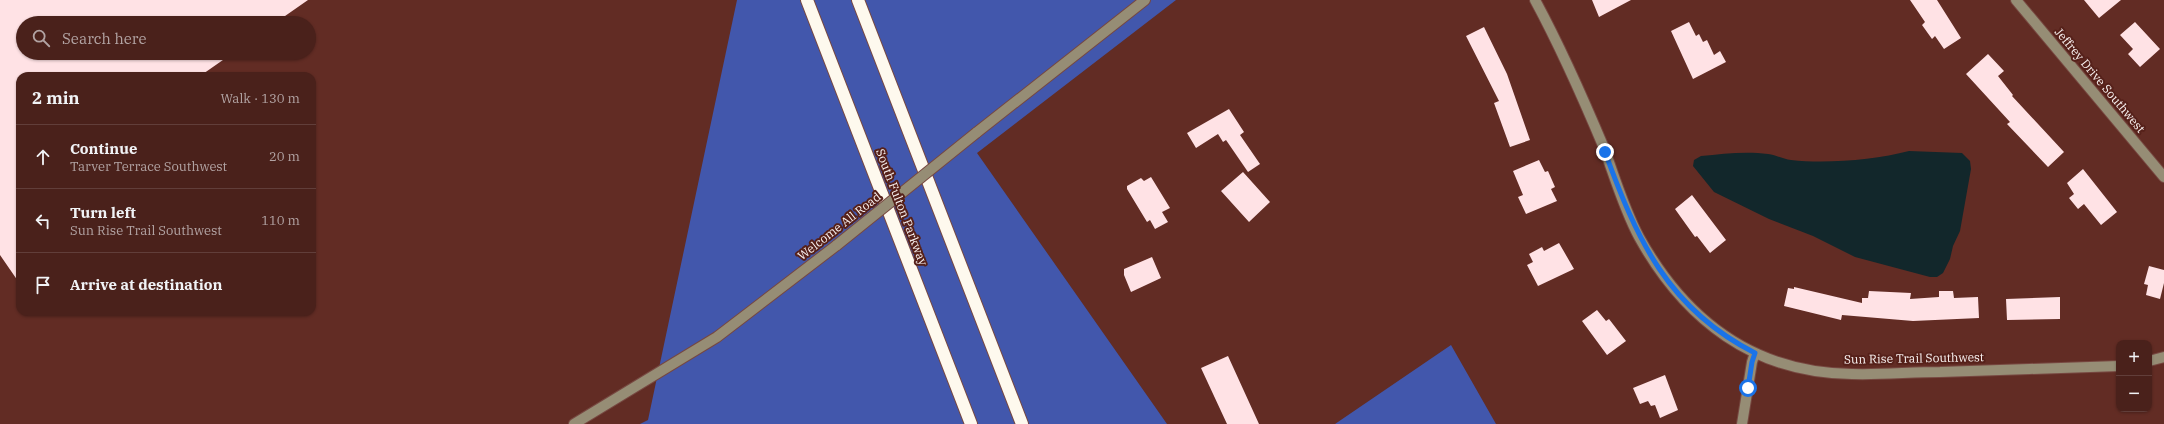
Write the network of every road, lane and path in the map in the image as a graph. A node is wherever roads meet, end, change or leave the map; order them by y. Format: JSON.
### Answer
{"nodes":[{"id":1,"x":807,"y":0,"type":"edge"},
{"id":2,"x":858,"y":0,"type":"edge"},
{"id":3,"x":1145,"y":0,"type":"edge"},
{"id":4,"x":1535,"y":0,"type":"edge"},
{"id":5,"x":2016,"y":0,"type":"edge"},
{"id":6,"x":2164,"y":177,"type":"edge"},
{"id":7,"x":1755,"y":353,"type":"junction"},
{"id":8,"x":2164,"y":357,"type":"edge"},
{"id":9,"x":2152,"y":359,"type":"edge"},
{"id":10,"x":2116,"y":366,"type":"edge"},
{"id":11,"x":574,"y":424,"type":"edge"},
{"id":12,"x":971,"y":424,"type":"edge"},
{"id":13,"x":1022,"y":424,"type":"edge"},
{"id":14,"x":1742,"y":424,"type":"edge"}],
"edges":[{"from":1,"to":12,"type":"highway","name":"South Fulton Parkway"},
{"from":2,"to":13,"type":"highway"},
{"from":3,"to":11,"type":"street","name":"Welcome All Road","bridge":true},
{"from":4,"to":7,"type":"street","name":"Sun Rise Trail Southwest"},
{"from":5,"to":6,"type":"street","name":"Jeffrey Drive Southwest"},
{"from":7,"to":10,"type":"street","name":"Sun Rise Trail Southwest"},
{"from":7,"to":14,"type":"street"},
{"from":8,"to":9,"type":"street"}]}
